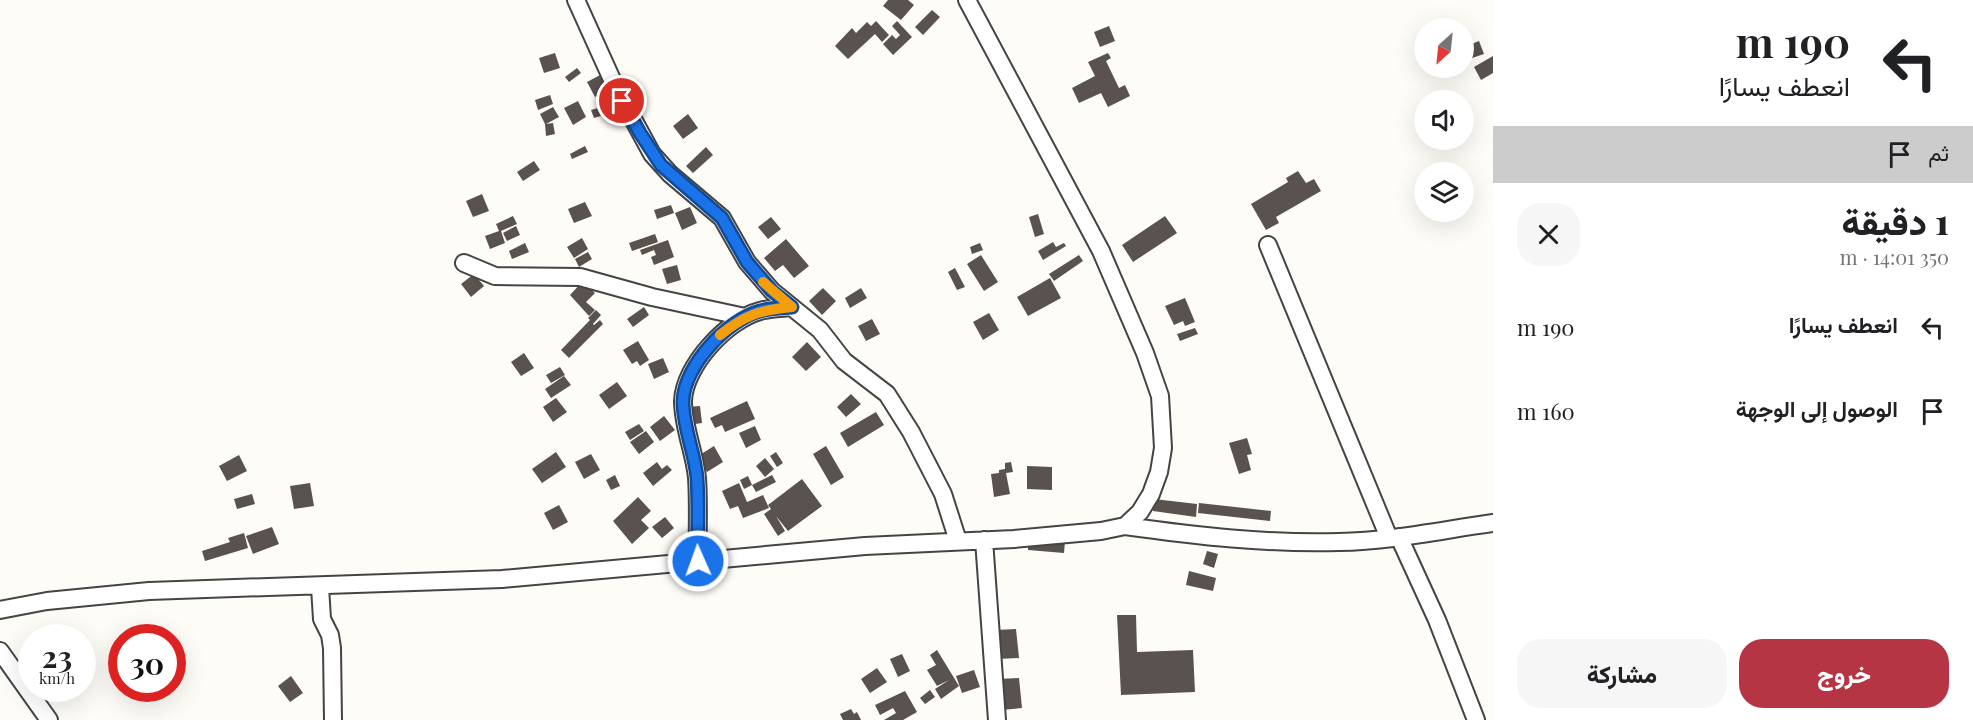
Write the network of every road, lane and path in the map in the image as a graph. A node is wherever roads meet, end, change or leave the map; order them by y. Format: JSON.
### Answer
{"nodes":[{"id":1,"x":576,"y":0,"type":"edge"},
{"id":2,"x":967,"y":0,"type":"edge"},
{"id":3,"x":1268,"y":245,"type":"dead end"},
{"id":4,"x":464,"y":263,"type":"dead end"},
{"id":5,"x":792,"y":307,"type":"junction"},
{"id":6,"x":745,"y":317,"type":"junction"},
{"id":7,"x":1493,"y":523,"type":"edge"},
{"id":8,"x":1125,"y":526,"type":"junction"},
{"id":9,"x":1394,"y":537,"type":"junction"},
{"id":10,"x":984,"y":540,"type":"junction"},
{"id":11,"x":958,"y":541,"type":"junction"},
{"id":12,"x":698,"y":561,"type":"junction"},
{"id":13,"x":320,"y":587,"type":"junction"},
{"id":14,"x":0,"y":610,"type":"edge"},
{"id":15,"x":0,"y":651,"type":"edge"},
{"id":16,"x":49,"y":720,"type":"edge"},
{"id":17,"x":333,"y":720,"type":"edge"},
{"id":18,"x":997,"y":720,"type":"edge"},
{"id":19,"x":1476,"y":720,"type":"edge"}],
"edges":[{"from":1,"to":5,"type":"street"},
{"from":2,"to":8,"type":"street"},
{"from":3,"to":9,"type":"street"},
{"from":4,"to":6,"type":"street"},
{"from":5,"to":6,"type":"street"},
{"from":5,"to":11,"type":"street"},
{"from":6,"to":12,"type":"street"},
{"from":7,"to":9,"type":"street"},
{"from":8,"to":9,"type":"street"},
{"from":8,"to":10,"type":"street"},
{"from":9,"to":19,"type":"street"},
{"from":10,"to":11,"type":"street"},
{"from":10,"to":18,"type":"street"},
{"from":11,"to":12,"type":"street"},
{"from":12,"to":13,"type":"street"},
{"from":13,"to":14,"type":"street"},
{"from":13,"to":17,"type":"street"},
{"from":15,"to":16,"type":"street"}]}
